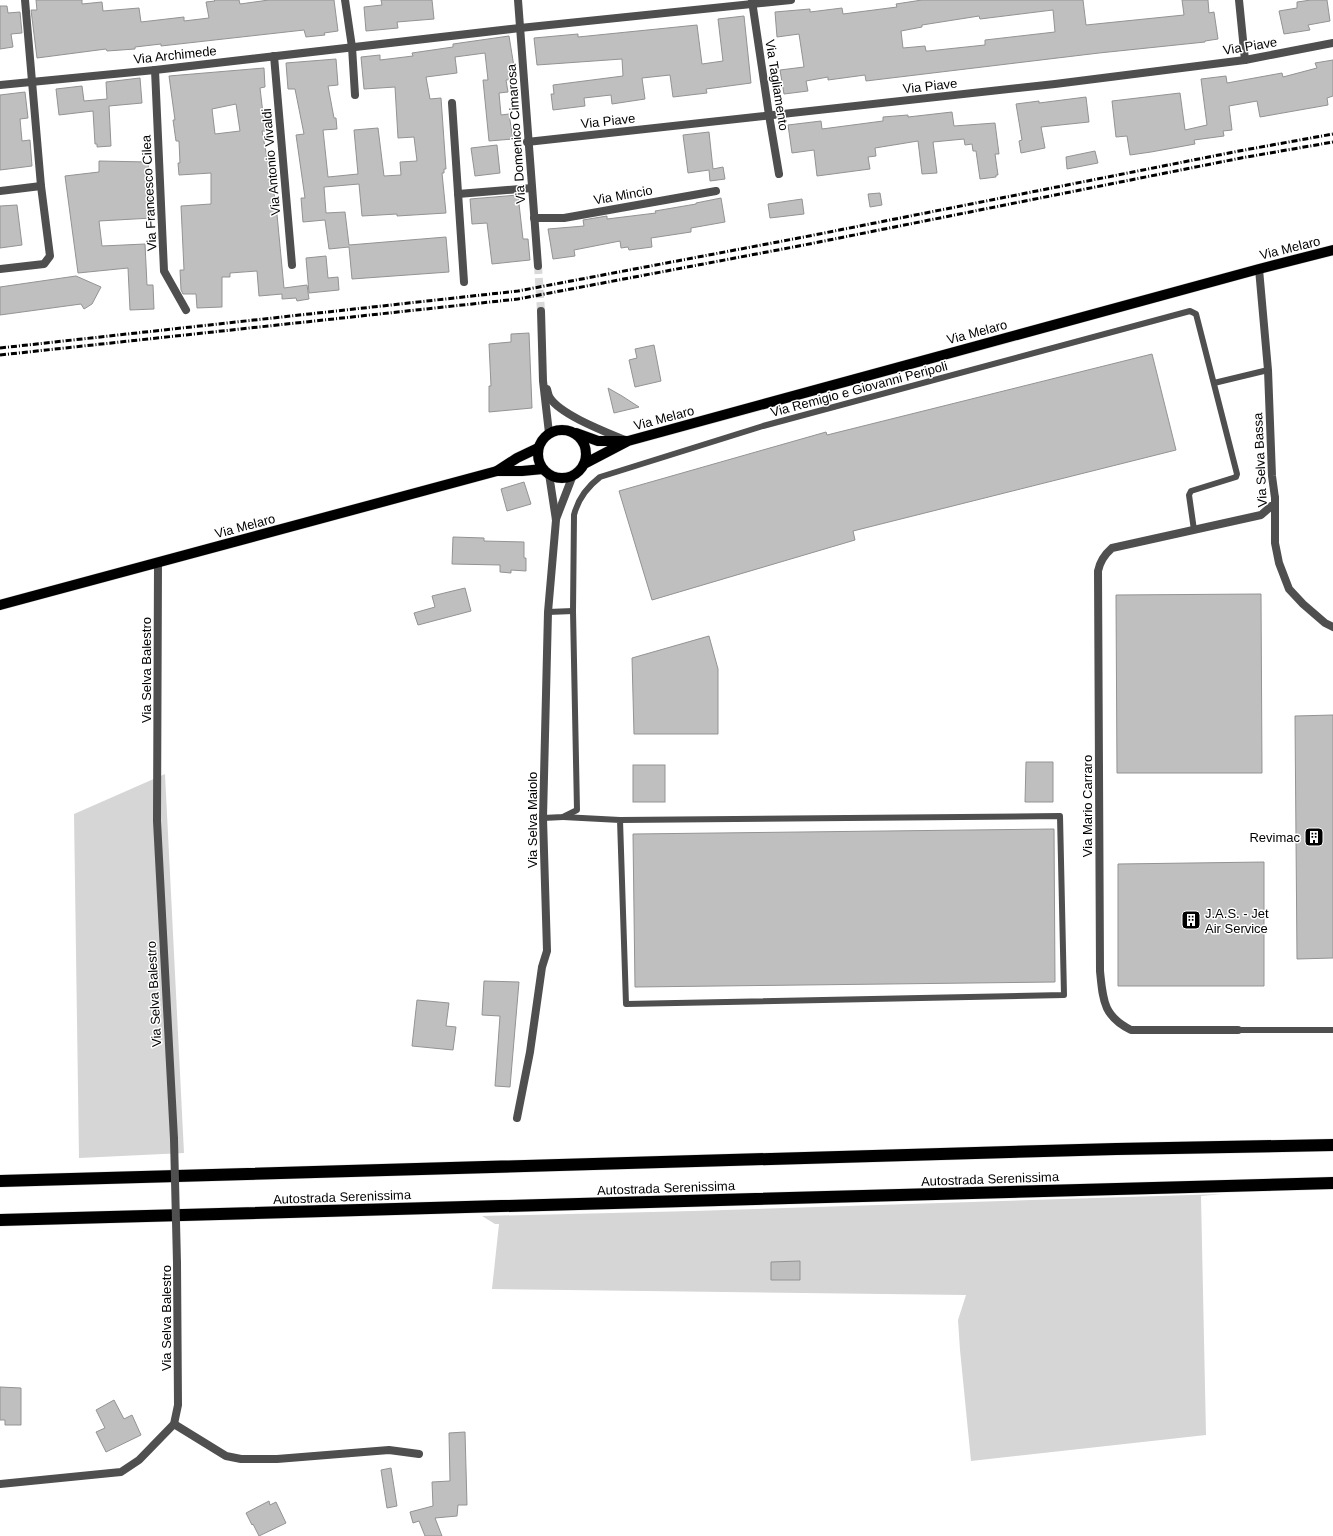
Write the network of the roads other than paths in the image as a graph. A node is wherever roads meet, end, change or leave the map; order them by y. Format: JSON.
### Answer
{"nodes":[{"id":1,"x":25,"y":0,"type":"edge"},
{"id":2,"x":345,"y":0,"type":"edge"},
{"id":3,"x":518,"y":0,"type":"edge"},
{"id":4,"x":791,"y":0,"type":"edge"},
{"id":5,"x":1239,"y":0,"type":"edge"},
{"id":6,"x":752,"y":2,"type":"edge"},
{"id":7,"x":520,"y":28,"type":"junction"},
{"id":8,"x":1333,"y":43,"type":"edge"},
{"id":9,"x":352,"y":47,"type":"junction"},
{"id":10,"x":274,"y":56,"type":"junction"},
{"id":11,"x":1245,"y":60,"type":"junction"},
{"id":12,"x":155,"y":70,"type":"junction"},
{"id":13,"x":32,"y":82,"type":"junction"},
{"id":14,"x":0,"y":85,"type":"edge"},
{"id":15,"x":355,"y":95,"type":"dead end"},
{"id":16,"x":452,"y":103,"type":"dead end"},
{"id":17,"x":769,"y":116,"type":"junction"},
{"id":18,"x":528,"y":142,"type":"junction"},
{"id":19,"x":779,"y":174,"type":"dead end"},
{"id":20,"x":41,"y":186,"type":"junction"},
{"id":21,"x":532,"y":188,"type":"junction"},
{"id":22,"x":0,"y":191,"type":"edge"},
{"id":23,"x":716,"y":191,"type":"dead end"},
{"id":24,"x":458,"y":194,"type":"junction"},
{"id":25,"x":534,"y":218,"type":"junction"},
{"id":26,"x":1333,"y":250,"type":"edge"},
{"id":27,"x":292,"y":265,"type":"dead end"},
{"id":28,"x":538,"y":266,"type":"tunnel mouth"},
{"id":29,"x":0,"y":269,"type":"edge"},
{"id":30,"x":1259,"y":269,"type":"junction"},
{"id":31,"x":464,"y":282,"type":"dead end"},
{"id":32,"x":186,"y":310,"type":"dead end"},
{"id":33,"x":541,"y":311,"type":"tunnel mouth"},
{"id":34,"x":1268,"y":370,"type":"junction"},
{"id":35,"x":543,"y":381,"type":"junction"},
{"id":36,"x":1214,"y":383,"type":"junction"},
{"id":37,"x":572,"y":432,"type":"junction"},
{"id":38,"x":549,"y":433,"type":"junction"},
{"id":39,"x":628,"y":442,"type":"junction"},
{"id":40,"x":538,"y":448,"type":"junction"},
{"id":41,"x":584,"y":464,"type":"junction"},
{"id":42,"x":497,"y":471,"type":"junction"},
{"id":43,"x":546,"y":472,"type":"junction"},
{"id":44,"x":573,"y":475,"type":"junction"},
{"id":45,"x":1275,"y":498,"type":"junction"},
{"id":46,"x":556,"y":520,"type":"junction"},
{"id":47,"x":1194,"y":530,"type":"junction"},
{"id":48,"x":158,"y":563,"type":"junction"},
{"id":49,"x":0,"y":605,"type":"edge"},
{"id":50,"x":573,"y":611,"type":"junction"},
{"id":51,"x":548,"y":612,"type":"junction"},
{"id":52,"x":1333,"y":627,"type":"edge"},
{"id":53,"x":563,"y":817,"type":"junction"},
{"id":54,"x":543,"y":818,"type":"junction"},
{"id":55,"x":620,"y":820,"type":"junction"},
{"id":56,"x":1238,"y":1030,"type":"joint"},
{"id":57,"x":1333,"y":1030,"type":"edge"},
{"id":58,"x":517,"y":1118,"type":"dead end"},
{"id":59,"x":1333,"y":1145,"type":"edge"},
{"id":60,"x":0,"y":1181,"type":"edge"},
{"id":61,"x":1333,"y":1183,"type":"edge"},
{"id":62,"x":0,"y":1220,"type":"edge"},
{"id":63,"x":174,"y":1424,"type":"junction"},
{"id":64,"x":419,"y":1454,"type":"dead end"},
{"id":65,"x":0,"y":1484,"type":"edge"}],
"edges":[{"from":1,"to":13,"type":"street"},
{"from":2,"to":9,"type":"street"},
{"from":3,"to":7,"type":"street","name":"Via Domenico Cimarosa"},
{"from":4,"to":6,"type":"street","name":"Via Archimede"},
{"from":5,"to":11,"type":"street"},
{"from":6,"to":7,"type":"street","name":"Via Archimede"},
{"from":6,"to":17,"type":"street","name":"Via Tagliamento"},
{"from":7,"to":9,"type":"street","name":"Via Archimede"},
{"from":7,"to":18,"type":"street","name":"Via Domenico Cimarosa"},
{"from":8,"to":11,"type":"street","name":"Via Piave"},
{"from":9,"to":10,"type":"street","name":"Via Archimede"},
{"from":9,"to":15,"type":"street"},
{"from":10,"to":12,"type":"street","name":"Via Archimede"},
{"from":10,"to":27,"type":"street","name":"Via Antonio Vivaldi"},
{"from":11,"to":17,"type":"street","name":"Via Piave"},
{"from":12,"to":13,"type":"street","name":"Via Archimede"},
{"from":12,"to":32,"type":"street","name":"Via Francesco Cilea"},
{"from":13,"to":14,"type":"street","name":"Via Archimede"},
{"from":13,"to":20,"type":"street"},
{"from":16,"to":24,"type":"street"},
{"from":17,"to":18,"type":"street","name":"Via Piave"},
{"from":17,"to":19,"type":"street","name":"Via Tagliamento"},
{"from":18,"to":21,"type":"street","name":"Via Domenico Cimarosa"},
{"from":20,"to":22,"type":"street"},
{"from":20,"to":29,"type":"street"},
{"from":21,"to":24,"type":"street"},
{"from":21,"to":25,"type":"street","name":"Via Domenico Cimarosa"},
{"from":23,"to":25,"type":"street","name":"Via Mincio"},
{"from":24,"to":31,"type":"street"},
{"from":25,"to":28,"type":"street","name":"Via Domenico Cimarosa"},
{"from":26,"to":30,"type":"main road","name":"Via Melaro"},
{"from":30,"to":34,"type":"street","name":"Via Selva Bassa"},
{"from":30,"to":39,"type":"main road","name":"Via Melaro"},
{"from":33,"to":35,"type":"street"},
{"from":34,"to":36,"type":"lane"},
{"from":34,"to":45,"type":"street","name":"Via Selva Bassa"},
{"from":35,"to":38,"type":"street"},
{"from":35,"to":39,"type":"street"},
{"from":36,"to":47,"type":"lane","name":"Via Remigio e Giovanni Peripoli"},
{"from":36,"to":50,"type":"lane","name":"Via Remigio e Giovanni Peripoli"},
{"from":37,"to":38,"type":"main road","name":"Via Melaro"},
{"from":37,"to":39,"type":"main road","name":"Via Melaro"},
{"from":37,"to":41,"type":"main road"},
{"from":38,"to":40,"type":"main road","name":"Via Melaro"},
{"from":39,"to":41,"type":"main road","name":"Via Melaro"},
{"from":40,"to":42,"type":"main road","name":"Via Melaro"},
{"from":40,"to":43,"type":"main road"},
{"from":41,"to":44,"type":"main road","name":"Via Melaro"},
{"from":42,"to":43,"type":"main road","name":"Via Melaro"},
{"from":42,"to":48,"type":"main road","name":"Via Melaro"},
{"from":43,"to":44,"type":"main road","name":"Via Melaro"},
{"from":43,"to":46,"type":"street","name":"Via Selva Maiolo"},
{"from":44,"to":46,"type":"street","name":"Via Selva Maiolo"},
{"from":45,"to":47,"type":"street","name":"Via Mario Carraro"},
{"from":45,"to":52,"type":"street","name":"Via Selva Bassa"},
{"from":46,"to":51,"type":"street","name":"Via Selva Maiolo"},
{"from":47,"to":56,"type":"street","name":"Via Mario Carraro"},
{"from":48,"to":49,"type":"main road","name":"Via Melaro"},
{"from":48,"to":63,"type":"street","name":"Via Selva Balestro","bridge":true},
{"from":50,"to":51,"type":"lane"},
{"from":50,"to":53,"type":"lane","name":"Via Remigio e Giovanni Peripoli"},
{"from":51,"to":54,"type":"street","name":"Via Selva Maiolo"},
{"from":53,"to":54,"type":"lane"},
{"from":53,"to":55,"type":"lane"},
{"from":54,"to":58,"type":"street","name":"Via Selva Maiolo"},
{"from":55,"to":55,"type":"lane"},
{"from":56,"to":57,"type":"lane","name":"Via Mario Carraro"},
{"from":59,"to":60,"type":"highway","name":"Autostrada Serenissima"},
{"from":61,"to":62,"type":"highway","name":"Autostrada Serenissima"},
{"from":63,"to":64,"type":"street"},
{"from":63,"to":65,"type":"street"}]}
